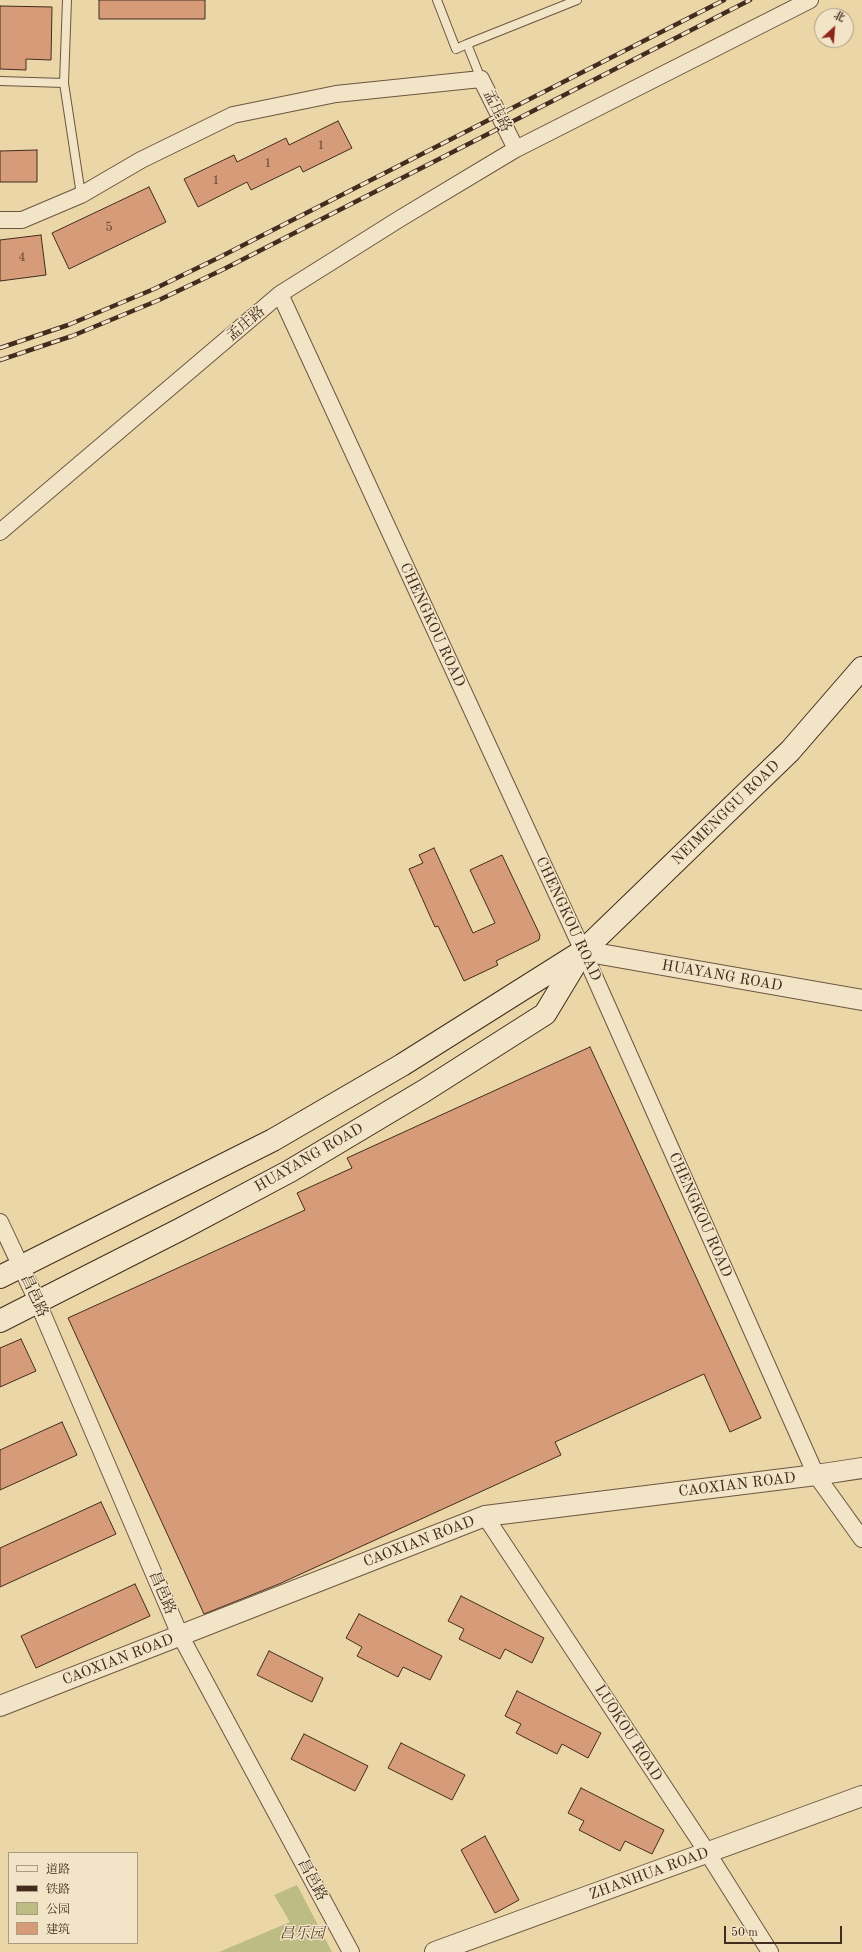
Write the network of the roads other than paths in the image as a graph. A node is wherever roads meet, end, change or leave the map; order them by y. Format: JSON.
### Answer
{"nodes":[{"id":1,"x":67,"y":0,"type":"edge"},
{"id":2,"x":437,"y":0,"type":"edge"},
{"id":3,"x":577,"y":0,"type":"edge"},
{"id":4,"x":810,"y":0,"type":"edge"},
{"id":5,"x":467,"y":44,"type":"junction"},
{"id":6,"x":481,"y":79,"type":"junction"},
{"id":7,"x":0,"y":81,"type":"edge"},
{"id":8,"x":64,"y":83,"type":"junction"},
{"id":9,"x":516,"y":149,"type":"junction"},
{"id":10,"x":81,"y":195,"type":"junction"},
{"id":11,"x":0,"y":220,"type":"edge"},
{"id":12,"x":280,"y":294,"type":"junction"},
{"id":13,"x":0,"y":532,"type":"edge"},
{"id":14,"x":862,"y":668,"type":"edge"},
{"id":15,"x":583,"y":951,"type":"junction"},
{"id":16,"x":862,"y":1000,"type":"edge"},
{"id":17,"x":0,"y":1222,"type":"edge"},
{"id":18,"x":21,"y":1267,"type":"junction"},
{"id":19,"x":0,"y":1277,"type":"edge"},
{"id":20,"x":38,"y":1303,"type":"junction"},
{"id":21,"x":0,"y":1320,"type":"edge"},
{"id":22,"x":862,"y":1468,"type":"edge"},
{"id":23,"x":816,"y":1475,"type":"junction"},
{"id":24,"x":485,"y":1516,"type":"junction"},
{"id":25,"x":862,"y":1539,"type":"edge"},
{"id":26,"x":180,"y":1635,"type":"junction"},
{"id":27,"x":0,"y":1706,"type":"edge"},
{"id":28,"x":862,"y":1796,"type":"edge"},
{"id":29,"x":707,"y":1852,"type":"junction"},
{"id":30,"x":351,"y":1952,"type":"edge"},
{"id":31,"x":435,"y":1952,"type":"edge"},
{"id":32,"x":770,"y":1952,"type":"edge"}],
"edges":[{"from":1,"to":8,"type":"lane"},
{"from":2,"to":5,"type":"lane"},
{"from":3,"to":5,"type":"lane"},
{"from":4,"to":9,"type":"street","name":"孟庄路"},
{"from":5,"to":6,"type":"lane"},
{"from":6,"to":9,"type":"street","name":"孟庄路"},
{"from":6,"to":10,"type":"street","name":"孟庄路"},
{"from":7,"to":8,"type":"lane"},
{"from":8,"to":10,"type":"lane"},
{"from":9,"to":12,"type":"street","name":"孟庄路"},
{"from":10,"to":11,"type":"street","name":"孟庄路"},
{"from":12,"to":13,"type":"street","name":"孟庄路"},
{"from":12,"to":15,"type":"street","name":"CHENGKOU ROAD"},
{"from":14,"to":15,"type":"main road","name":"NEIMENGGU ROAD"},
{"from":15,"to":16,"type":"street","name":"HUAYANG ROAD"},
{"from":15,"to":18,"type":"main road"},
{"from":15,"to":20,"type":"main road","name":"HUAYANG ROAD"},
{"from":15,"to":23,"type":"street","name":"CHENGKOU ROAD"},
{"from":17,"to":18,"type":"street","name":"昌邑路"},
{"from":18,"to":19,"type":"main road"},
{"from":18,"to":20,"type":"street","name":"昌邑路"},
{"from":20,"to":21,"type":"main road","name":"HUAYANG ROAD"},
{"from":20,"to":26,"type":"street","name":"昌邑路"},
{"from":22,"to":23,"type":"street","name":"CAOXIAN ROAD"},
{"from":23,"to":24,"type":"street","name":"CAOXIAN ROAD"},
{"from":23,"to":25,"type":"street","name":"CHENGKOU ROAD"},
{"from":24,"to":26,"type":"street","name":"CAOXIAN ROAD"},
{"from":24,"to":29,"type":"street","name":"LUOKOU ROAD"},
{"from":26,"to":27,"type":"street","name":"CAOXIAN ROAD"},
{"from":26,"to":30,"type":"street","name":"昌邑路"},
{"from":28,"to":29,"type":"street","name":"ZHANHUA ROAD"},
{"from":29,"to":31,"type":"street","name":"ZHANHUA ROAD"},
{"from":29,"to":32,"type":"street","name":"LUOKOU ROAD"}]}
